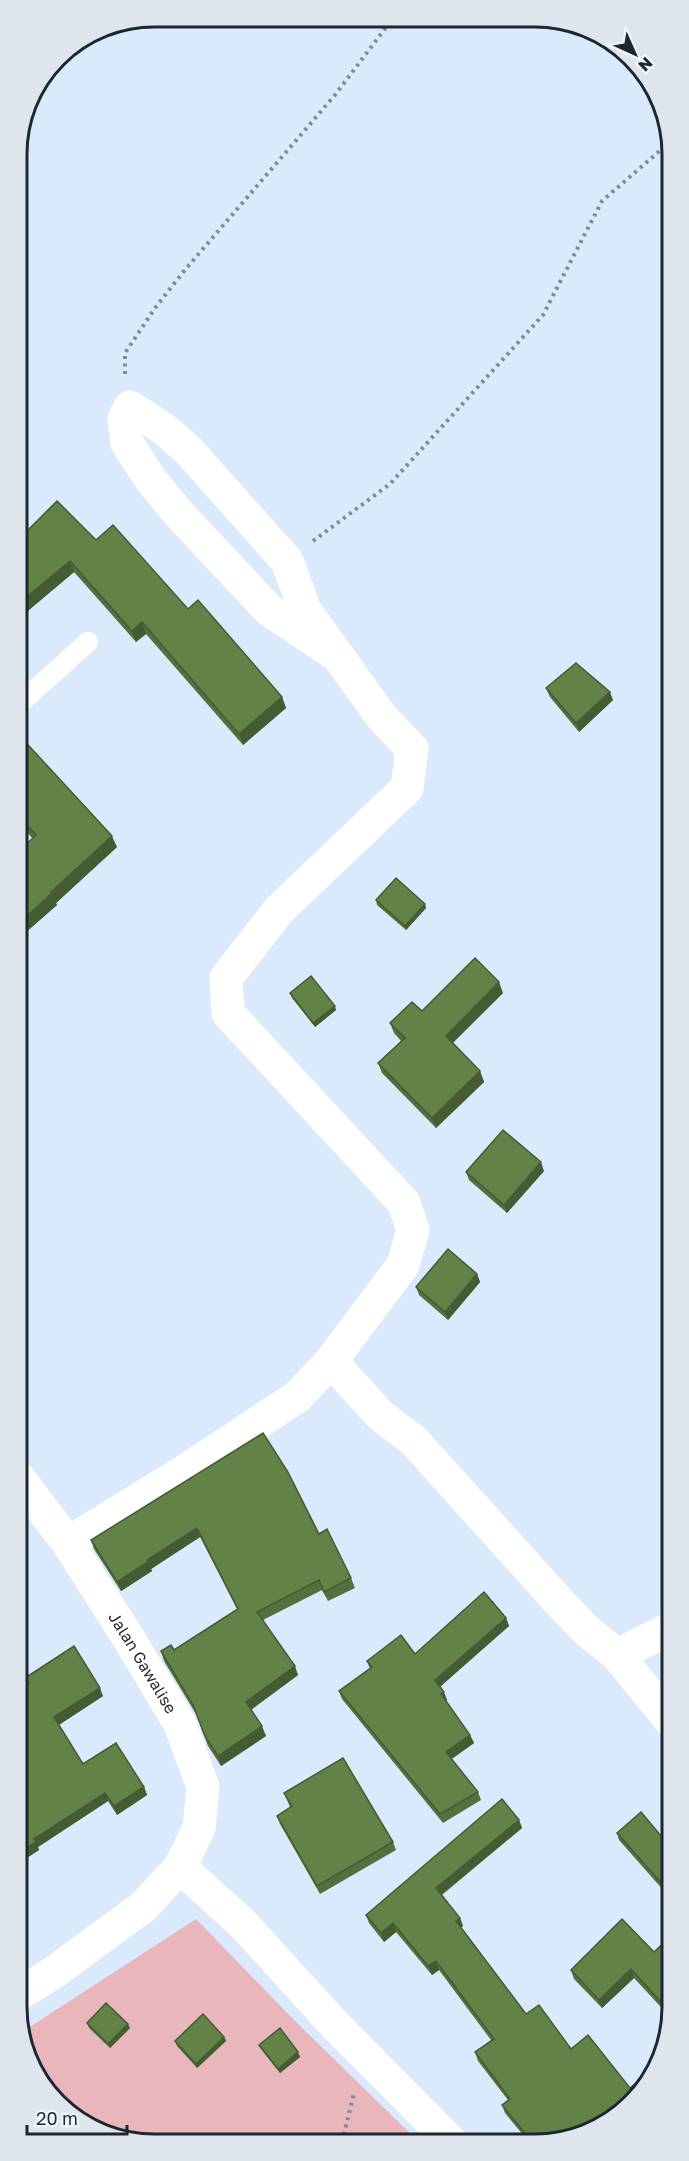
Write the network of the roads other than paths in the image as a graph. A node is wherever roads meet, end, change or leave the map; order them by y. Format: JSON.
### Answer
{"nodes":[{"id":1,"x":88,"y":642,"type":"dead end"},
{"id":2,"x":335,"y":654,"type":"junction"},
{"id":3,"x":27,"y":698,"type":"edge"},
{"id":4,"x":331,"y":1361,"type":"junction"},
{"id":5,"x":27,"y":1490,"type":"edge"},
{"id":6,"x":68,"y":1543,"type":"junction"},
{"id":7,"x":662,"y":1633,"type":"edge"},
{"id":8,"x":617,"y":1655,"type":"junction"},
{"id":9,"x":662,"y":1710,"type":"edge"},
{"id":10,"x":180,"y":1868,"type":"junction"},
{"id":11,"x":27,"y":1989,"type":"edge"},
{"id":12,"x":443,"y":2134,"type":"edge"}],
"edges":[{"from":1,"to":3,"type":"lane"},
{"from":2,"to":2,"type":"street"},
{"from":2,"to":4,"type":"street"},
{"from":4,"to":6,"type":"street"},
{"from":4,"to":8,"type":"street"},
{"from":5,"to":6,"type":"street","name":"Jalan Gawalise"},
{"from":6,"to":10,"type":"street","name":"Jalan Gawalise"},
{"from":7,"to":8,"type":"street"},
{"from":8,"to":9,"type":"street"},
{"from":10,"to":11,"type":"street","name":"Jalan Gawalise"},
{"from":10,"to":12,"type":"street"}]}
